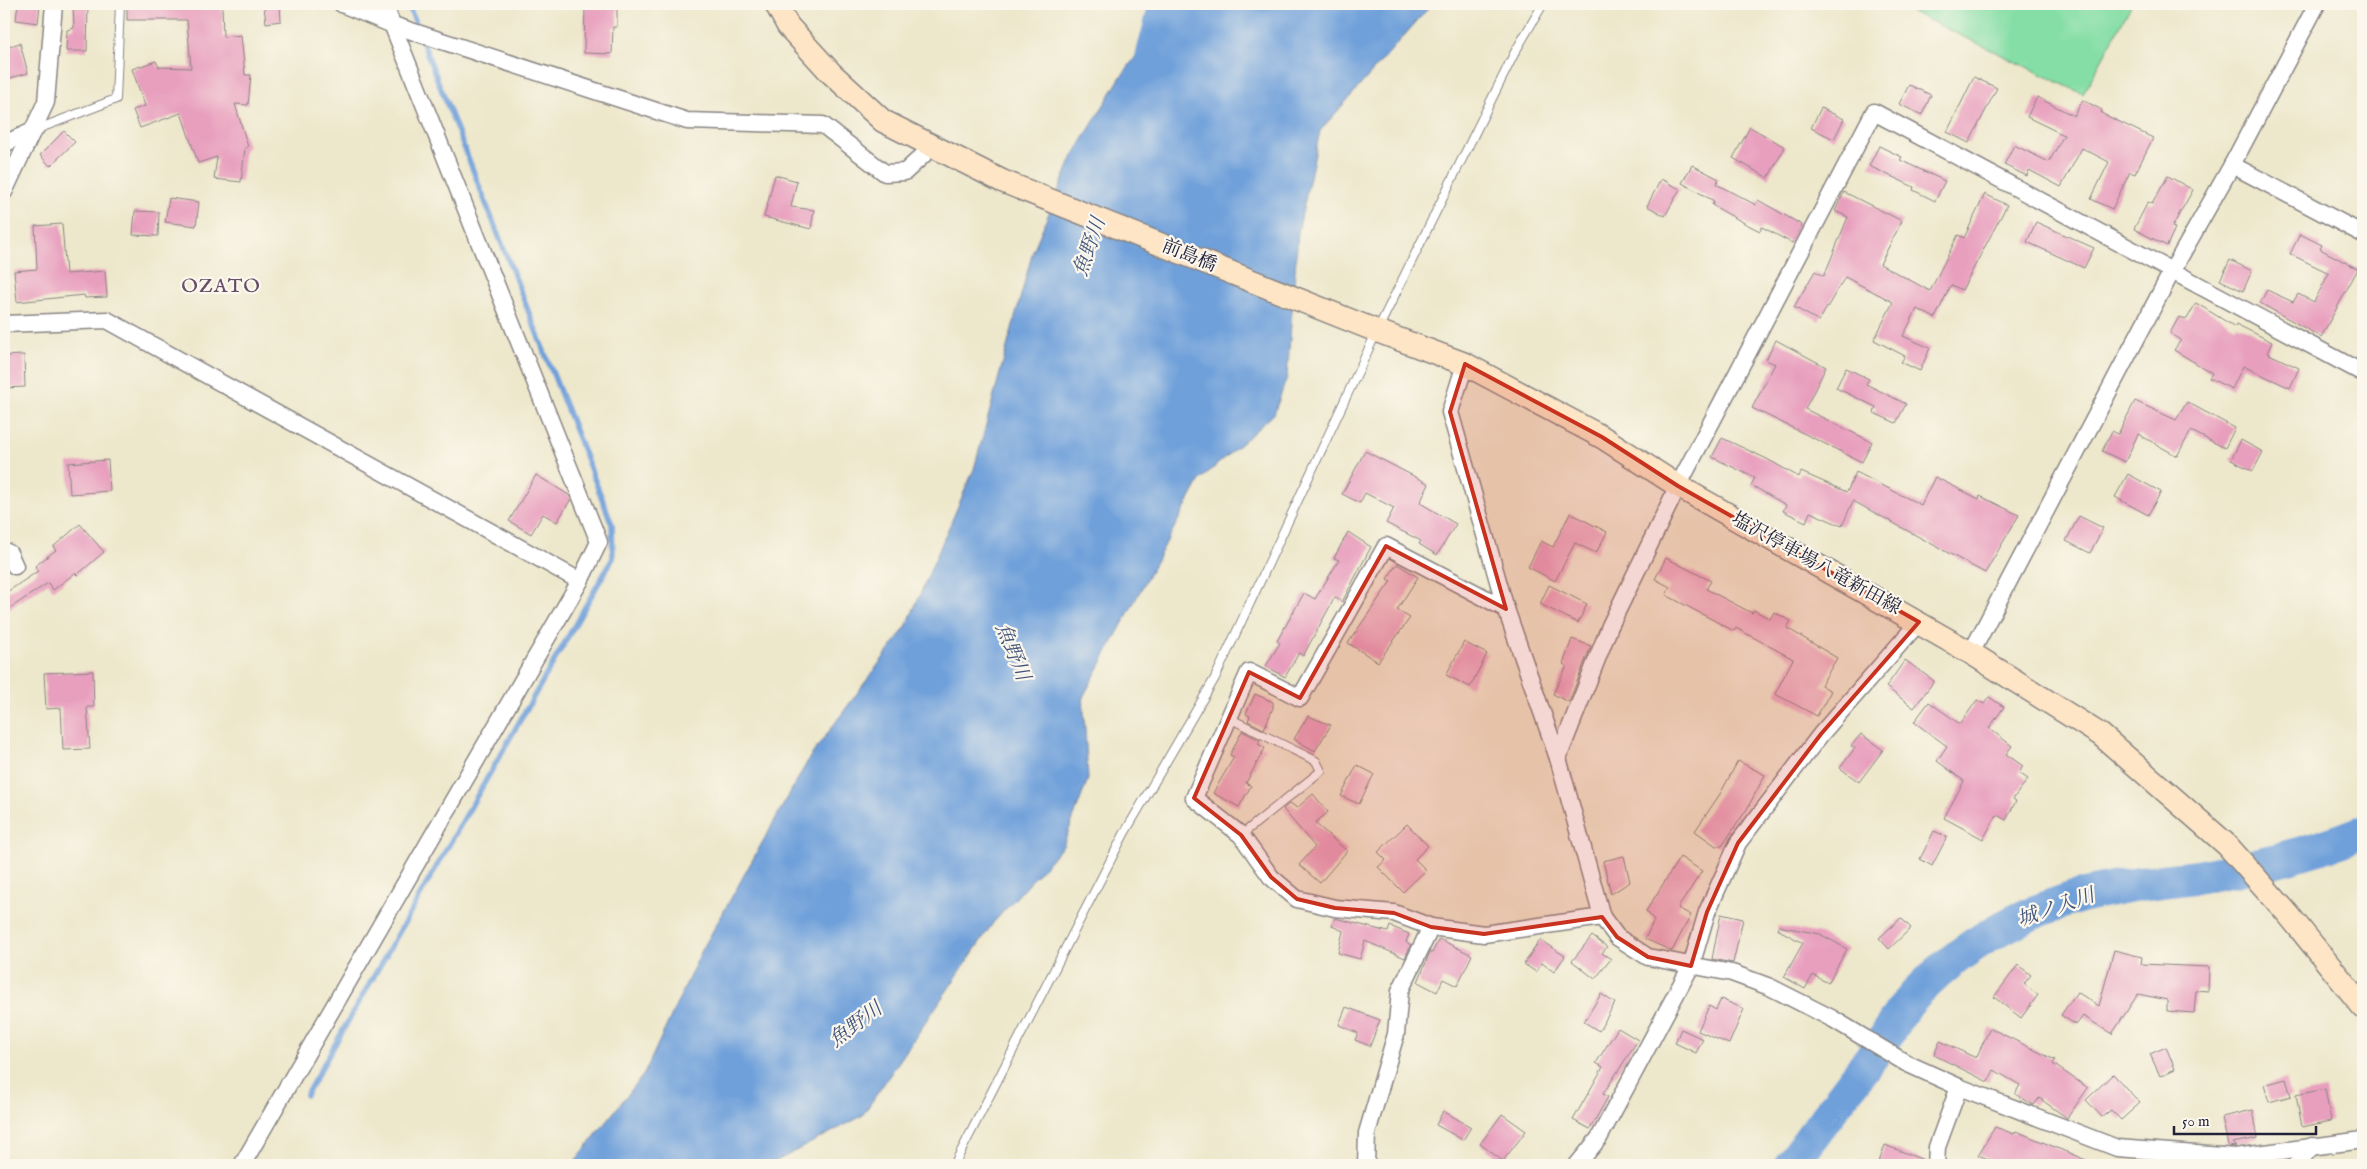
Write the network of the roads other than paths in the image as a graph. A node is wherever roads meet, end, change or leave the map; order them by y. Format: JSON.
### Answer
{"nodes":[{"id":1,"x":54,"y":4,"type":"edge"},
{"id":2,"x":120,"y":4,"type":"edge"},
{"id":3,"x":342,"y":4,"type":"edge"},
{"id":4,"x":384,"y":4,"type":"edge"},
{"id":5,"x":776,"y":4,"type":"edge"},
{"id":6,"x":1543,"y":4,"type":"edge"},
{"id":7,"x":2317,"y":4,"type":"edge"},
{"id":8,"x":393,"y":25,"type":"junction"},
{"id":9,"x":35,"y":130,"type":"junction"},
{"id":10,"x":4,"y":144,"type":"edge"},
{"id":11,"x":932,"y":147,"type":"junction"},
{"id":12,"x":2232,"y":165,"type":"junction"},
{"id":13,"x":4,"y":192,"type":"edge"},
{"id":14,"x":2363,"y":234,"type":"edge"},
{"id":15,"x":2172,"y":271,"type":"junction"},
{"id":16,"x":4,"y":324,"type":"edge"},
{"id":17,"x":1377,"y":332,"type":"junction"},
{"id":18,"x":1464,"y":364,"type":"junction"},
{"id":19,"x":2363,"y":373,"type":"edge"},
{"id":20,"x":1678,"y":486,"type":"junction"},
{"id":21,"x":4,"y":551,"type":"edge"},
{"id":22,"x":15,"y":566,"type":"dead end"},
{"id":23,"x":580,"y":581,"type":"junction"},
{"id":24,"x":1506,"y":609,"type":"junction"},
{"id":25,"x":1919,"y":622,"type":"junction"},
{"id":26,"x":1972,"y":653,"type":"junction"},
{"id":27,"x":1229,"y":718,"type":"junction"},
{"id":28,"x":1558,"y":758,"type":"junction"},
{"id":29,"x":1241,"y":836,"type":"junction"},
{"id":30,"x":1602,"y":917,"type":"junction"},
{"id":31,"x":1431,"y":927,"type":"junction"},
{"id":32,"x":1691,"y":966,"type":"junction"},
{"id":33,"x":2363,"y":1007,"type":"edge"},
{"id":34,"x":1959,"y":1087,"type":"junction"},
{"id":35,"x":2363,"y":1140,"type":"edge"},
{"id":36,"x":2312,"y":1146,"type":"junction"},
{"id":37,"x":242,"y":1165,"type":"edge"},
{"id":38,"x":954,"y":1165,"type":"edge"},
{"id":39,"x":1366,"y":1165,"type":"edge"},
{"id":40,"x":1577,"y":1165,"type":"edge"},
{"id":41,"x":1936,"y":1165,"type":"edge"},
{"id":42,"x":2296,"y":1165,"type":"edge"}],
"edges":[{"from":1,"to":9,"type":"street"},
{"from":2,"to":9,"type":"lane"},
{"from":3,"to":8,"type":"street"},
{"from":4,"to":8,"type":"street"},
{"from":5,"to":11,"type":"main road"},
{"from":6,"to":17,"type":"lane"},
{"from":7,"to":12,"type":"street"},
{"from":8,"to":11,"type":"street"},
{"from":8,"to":23,"type":"street"},
{"from":9,"to":10,"type":"street"},
{"from":9,"to":13,"type":"street"},
{"from":11,"to":17,"type":"main road","name":"前島橋"},
{"from":12,"to":14,"type":"street"},
{"from":12,"to":15,"type":"street"},
{"from":15,"to":19,"type":"street"},
{"from":15,"to":20,"type":"street"},
{"from":15,"to":26,"type":"street"},
{"from":16,"to":23,"type":"street"},
{"from":17,"to":18,"type":"main road","name":"塩沢停車場八竜新田線"},
{"from":17,"to":38,"type":"lane"},
{"from":18,"to":20,"type":"main road","name":"塩沢停車場八竜新田線"},
{"from":18,"to":24,"type":"street"},
{"from":20,"to":25,"type":"main road","name":"塩沢停車場八竜新田線"},
{"from":20,"to":28,"type":"street"},
{"from":21,"to":22,"type":"street"},
{"from":23,"to":37,"type":"street"},
{"from":24,"to":27,"type":"street"},
{"from":24,"to":28,"type":"street"},
{"from":25,"to":26,"type":"main road","name":"塩沢停車場八竜新田線"},
{"from":25,"to":32,"type":"street"},
{"from":26,"to":33,"type":"main road","name":"塩沢停車場八竜新田線"},
{"from":27,"to":29,"type":"street"},
{"from":27,"to":29,"type":"lane"},
{"from":28,"to":30,"type":"street"},
{"from":29,"to":31,"type":"street"},
{"from":30,"to":31,"type":"street"},
{"from":30,"to":32,"type":"street"},
{"from":31,"to":39,"type":"street"},
{"from":32,"to":34,"type":"street"},
{"from":32,"to":40,"type":"street"},
{"from":34,"to":36,"type":"street"},
{"from":34,"to":41,"type":"street"},
{"from":35,"to":36,"type":"street"},
{"from":36,"to":42,"type":"street"}]}
